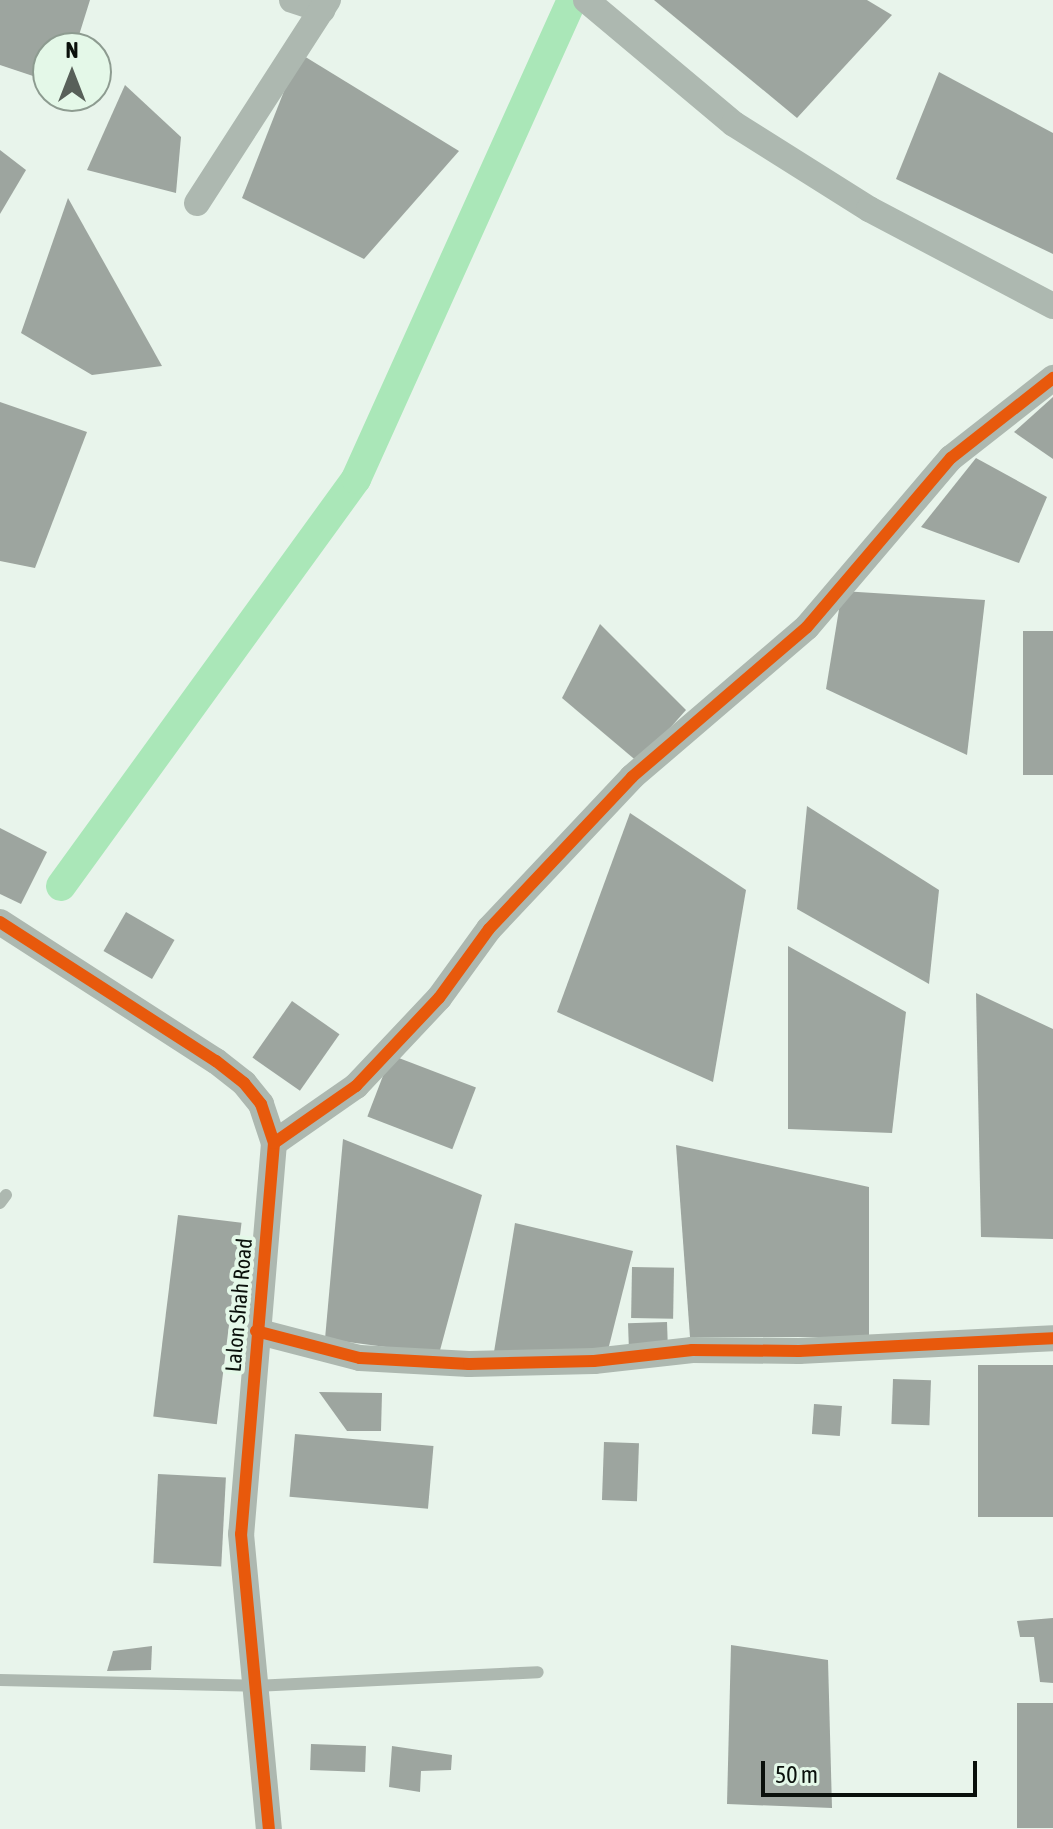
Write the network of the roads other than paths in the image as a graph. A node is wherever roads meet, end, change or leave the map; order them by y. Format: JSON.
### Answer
{"nodes":[{"id":1,"x":292,"y":0,"type":"edge"},
{"id":2,"x":586,"y":0,"type":"edge"},
{"id":3,"x":325,"y":5,"type":"edge"},
{"id":4,"x":197,"y":203,"type":"dead end"},
{"id":5,"x":1053,"y":306,"type":"edge"},
{"id":6,"x":1053,"y":378,"type":"edge"},
{"id":7,"x":0,"y":922,"type":"edge"},
{"id":8,"x":274,"y":1143,"type":"junction"},
{"id":9,"x":256,"y":1331,"type":"junction"},
{"id":10,"x":1053,"y":1338,"type":"edge"},
{"id":11,"x":538,"y":1672,"type":"dead end"},
{"id":12,"x":0,"y":1680,"type":"edge"},
{"id":13,"x":255,"y":1686,"type":"junction"},
{"id":14,"x":269,"y":1829,"type":"edge"}],
"edges":[{"from":1,"to":3,"type":"street"},
{"from":2,"to":5,"type":"street"},
{"from":3,"to":4,"type":"street"},
{"from":6,"to":8,"type":"street"},
{"from":7,"to":8,"type":"street","name":"Lalon Shah Road"},
{"from":8,"to":9,"type":"street","name":"Lalon Shah Road"},
{"from":9,"to":10,"type":"street"},
{"from":9,"to":13,"type":"street","name":"Lalon Shah Road"},
{"from":11,"to":13,"type":"lane"},
{"from":12,"to":13,"type":"lane"},
{"from":13,"to":14,"type":"street","name":"Lalon Shah Road"}]}
